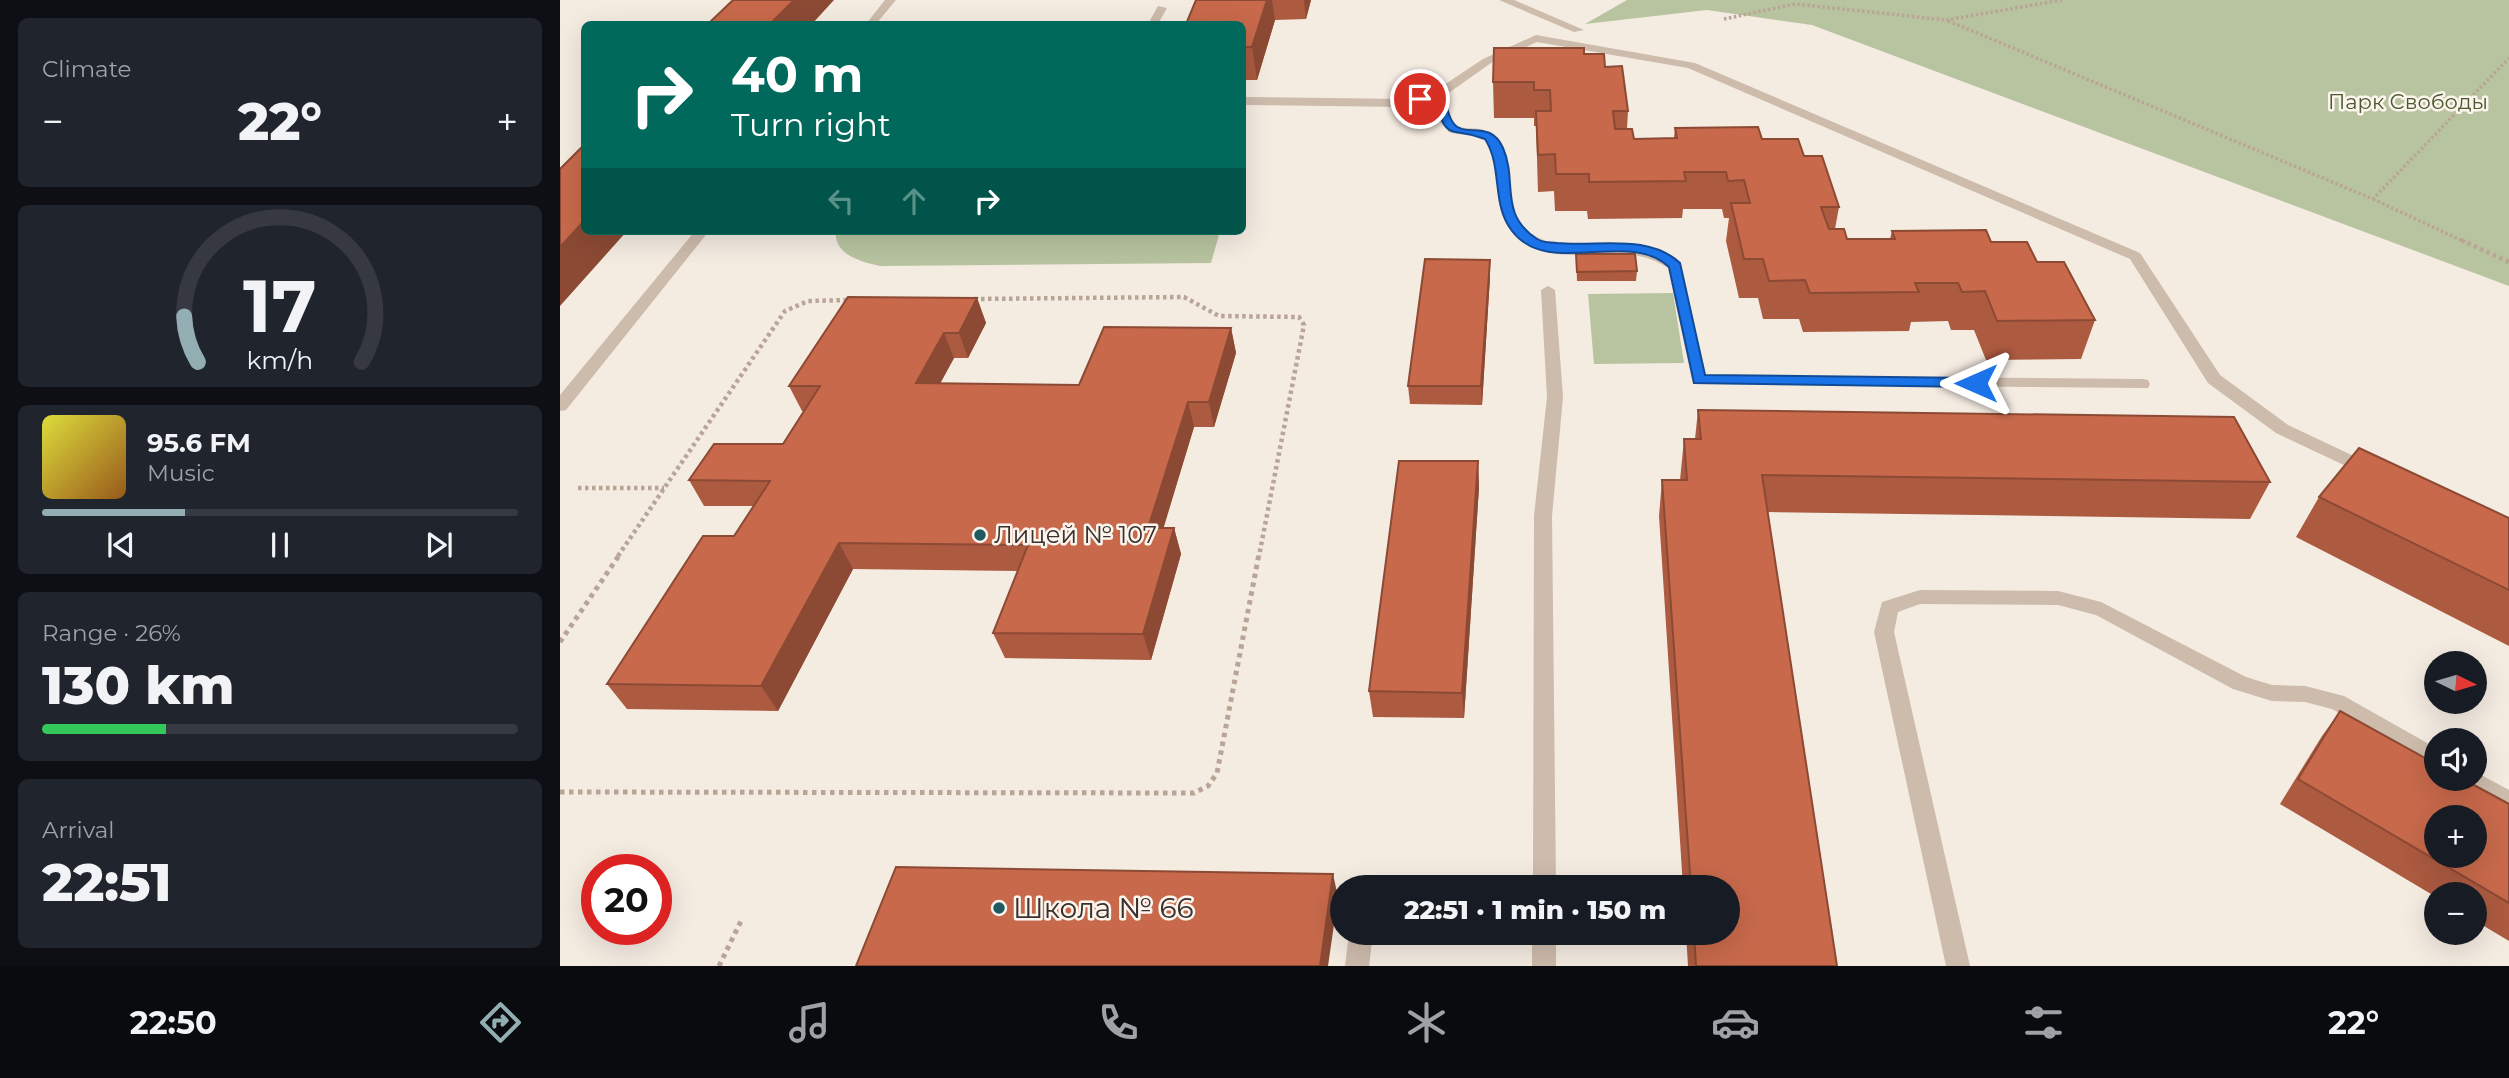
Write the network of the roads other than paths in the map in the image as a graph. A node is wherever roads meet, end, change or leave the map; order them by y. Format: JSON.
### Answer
{"nodes":[{"id":1,"x":891,"y":0,"type":"edge"},
{"id":2,"x":1504,"y":0,"type":"edge"},
{"id":3,"x":1162,"y":8,"type":"dead end"},
{"id":4,"x":874,"y":21,"type":"edge"},
{"id":5,"x":1155,"y":21,"type":"edge"},
{"id":6,"x":1578,"y":30,"type":"dead end"},
{"id":7,"x":1436,"y":96,"type":"junction"},
{"id":8,"x":1246,"y":101,"type":"edge"},
{"id":9,"x":699,"y":235,"type":"edge"},
{"id":10,"x":1548,"y":290,"type":"dead end"},
{"id":11,"x":2142,"y":384,"type":"dead end"},
{"id":12,"x":560,"y":406,"type":"edge"},
{"id":13,"x":2379,"y":475,"type":"edge"},
{"id":14,"x":2424,"y":752,"type":"edge"},
{"id":15,"x":2487,"y":789,"type":"edge"},
{"id":16,"x":2509,"y":802,"type":"edge"},
{"id":17,"x":1544,"y":875,"type":"edge"},
{"id":18,"x":1360,"y":945,"type":"edge"},
{"id":19,"x":1544,"y":945,"type":"edge"},
{"id":20,"x":1357,"y":966,"type":"edge"},
{"id":21,"x":1544,"y":966,"type":"edge"},
{"id":22,"x":1958,"y":966,"type":"edge"}],
"edges":[{"from":1,"to":4,"type":"street"},
{"from":2,"to":6,"type":"street"},
{"from":3,"to":5,"type":"street"},
{"from":7,"to":8,"type":"street"},
{"from":7,"to":11,"type":"street"},
{"from":7,"to":13,"type":"street"},
{"from":9,"to":12,"type":"street"},
{"from":10,"to":17,"type":"street"},
{"from":14,"to":22,"type":"street"},
{"from":15,"to":16,"type":"street"},
{"from":18,"to":20,"type":"street"},
{"from":19,"to":21,"type":"street"}]}
